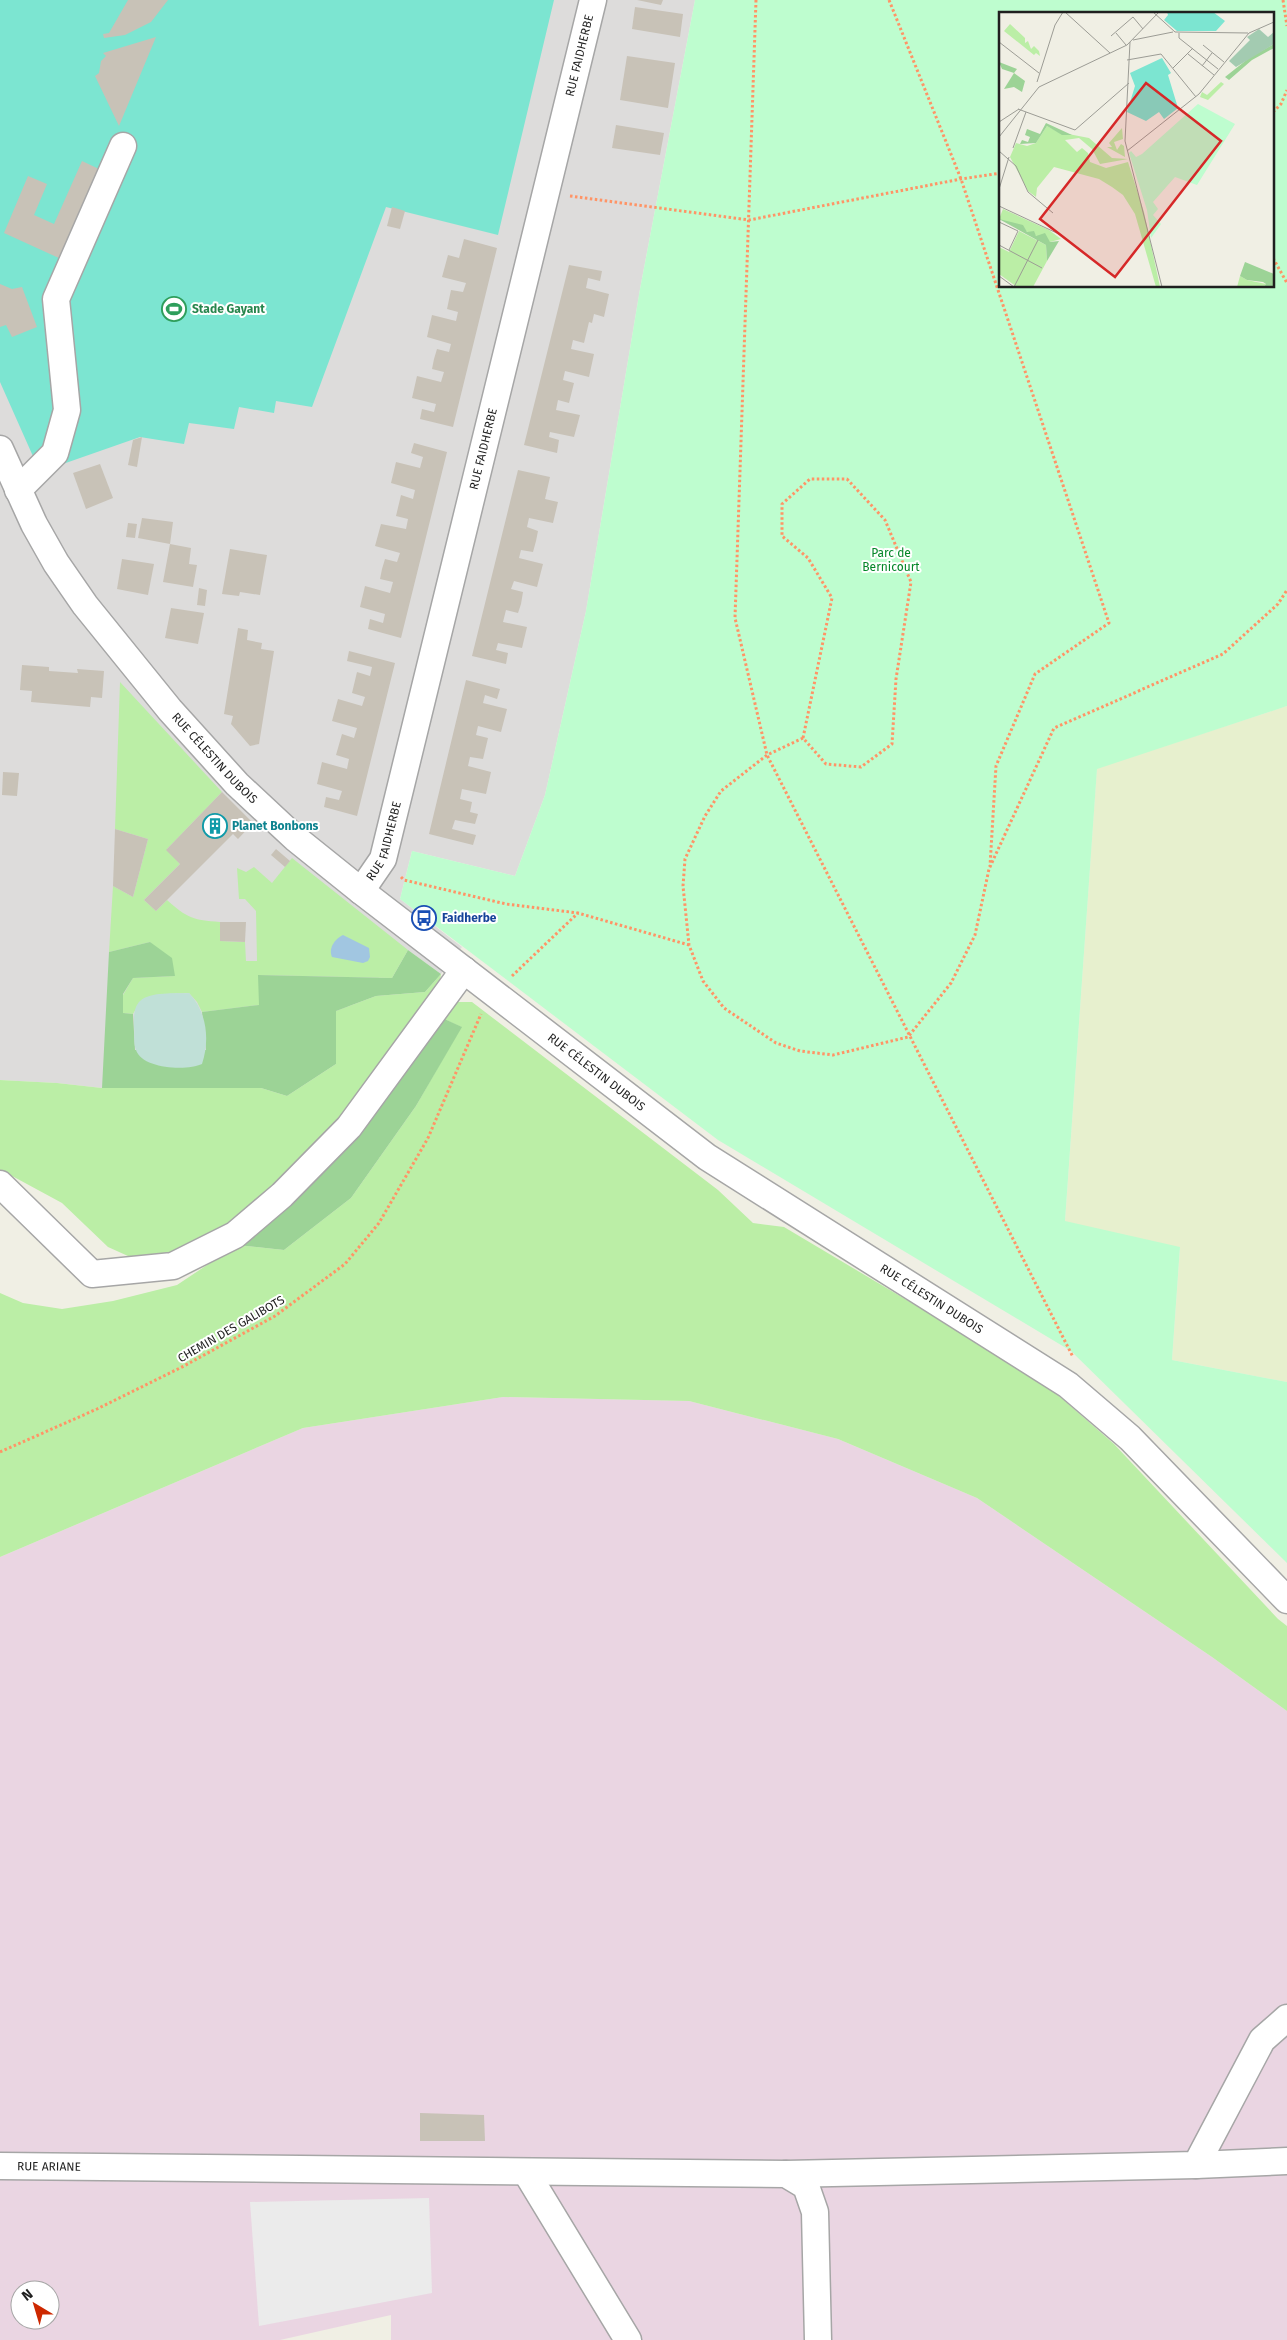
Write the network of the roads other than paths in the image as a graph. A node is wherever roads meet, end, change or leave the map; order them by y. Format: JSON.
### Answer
{"nodes":[{"id":1,"x":593,"y":0,"type":"edge"},
{"id":2,"x":123,"y":146,"type":"dead end"},
{"id":3,"x":0,"y":449,"type":"edge"},
{"id":4,"x":18,"y":490,"type":"junction"},
{"id":5,"x":361,"y":892,"type":"junction"},
{"id":6,"x":464,"y":970,"type":"junction"},
{"id":7,"x":0,"y":1184,"type":"edge"},
{"id":8,"x":1287,"y":1600,"type":"edge"},
{"id":9,"x":1287,"y":2018,"type":"edge"},
{"id":10,"x":1287,"y":2162,"type":"edge"},
{"id":11,"x":1196,"y":2165,"type":"junction"},
{"id":12,"x":0,"y":2166,"type":"edge"},
{"id":13,"x":526,"y":2172,"type":"junction"},
{"id":14,"x":786,"y":2174,"type":"junction"},
{"id":15,"x":628,"y":2340,"type":"edge"},
{"id":16,"x":818,"y":2340,"type":"edge"}],
"edges":[{"from":1,"to":5,"type":"street","name":"RUE FAIDHERBE"},
{"from":2,"to":4,"type":"street"},
{"from":3,"to":4,"type":"street","name":"RUE CÉLESTIN DUBOIS"},
{"from":4,"to":5,"type":"street","name":"RUE CÉLESTIN DUBOIS"},
{"from":5,"to":6,"type":"street","name":"RUE CÉLESTIN DUBOIS"},
{"from":6,"to":7,"type":"street"},
{"from":6,"to":8,"type":"street","name":"RUE CÉLESTIN DUBOIS"},
{"from":9,"to":11,"type":"street"},
{"from":10,"to":11,"type":"street","name":"RUE ARIANE"},
{"from":11,"to":14,"type":"street","name":"RUE ARIANE"},
{"from":12,"to":13,"type":"street","name":"RUE ARIANE"},
{"from":13,"to":14,"type":"street","name":"RUE ARIANE"},
{"from":13,"to":15,"type":"street"},
{"from":14,"to":16,"type":"street"}]}
